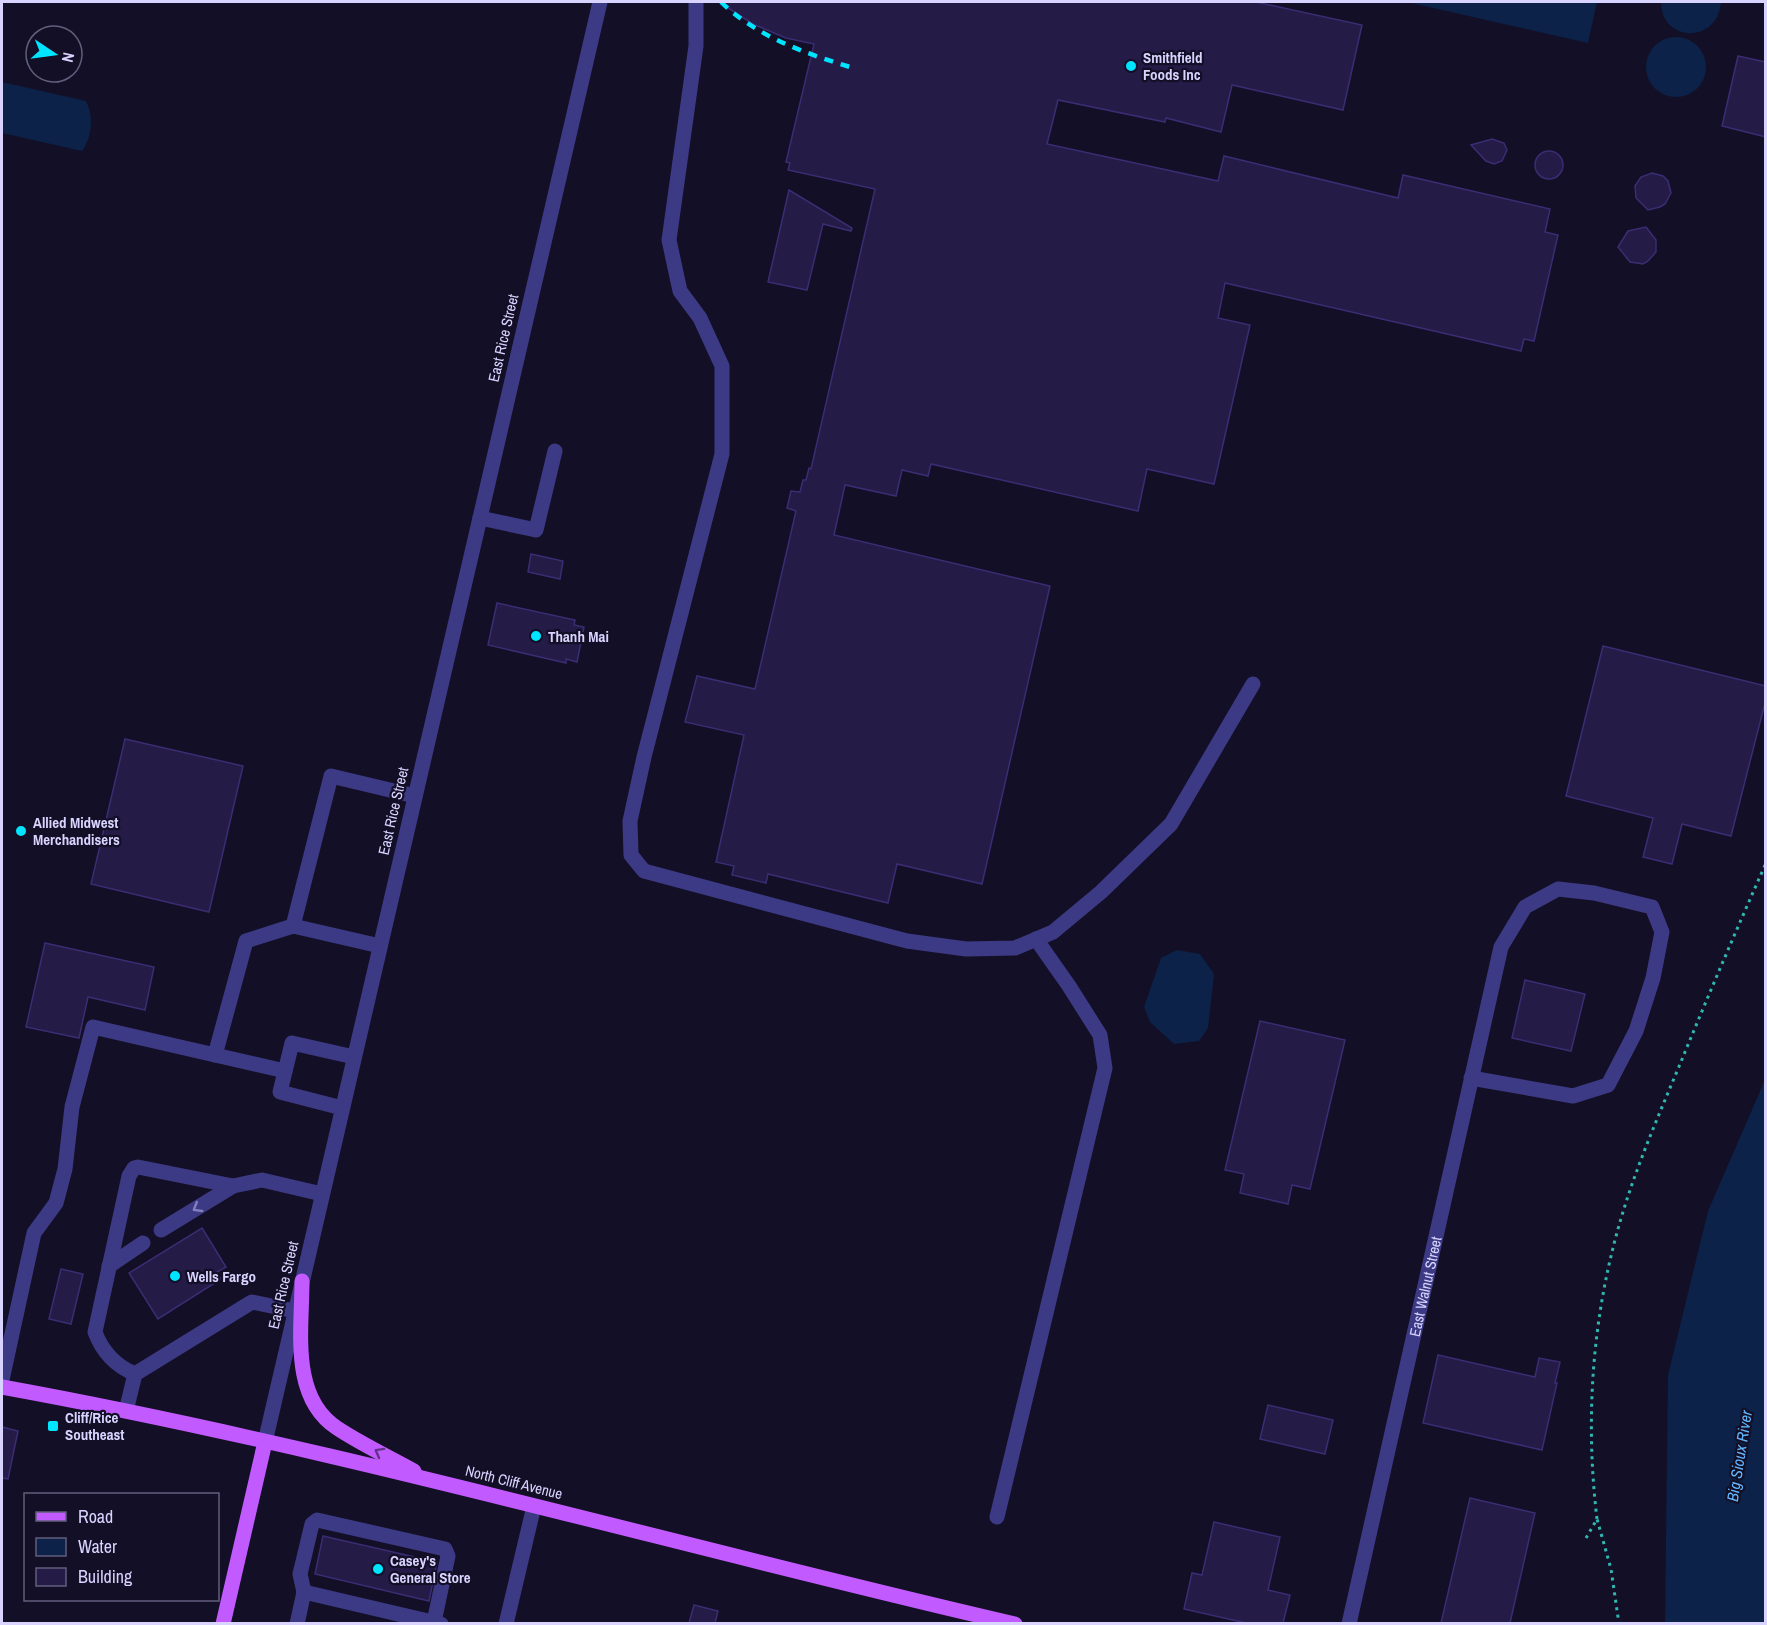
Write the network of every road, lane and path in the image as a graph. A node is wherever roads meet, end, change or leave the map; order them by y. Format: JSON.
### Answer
{"nodes":[{"id":1,"x":696,"y":2,"type":"edge"},
{"id":2,"x":600,"y":5,"type":"edge"},
{"id":3,"x":555,"y":451,"type":"dead end"},
{"id":4,"x":480,"y":518,"type":"junction"},
{"id":5,"x":1253,"y":684,"type":"dead end"},
{"id":6,"x":415,"y":796,"type":"junction"},
{"id":7,"x":1766,"y":863,"type":"edge"},
{"id":8,"x":293,"y":926,"type":"junction"},
{"id":9,"x":1036,"y":939,"type":"junction"},
{"id":10,"x":380,"y":946,"type":"junction"},
{"id":11,"x":215,"y":1055,"type":"junction"},
{"id":12,"x":354,"y":1057,"type":"junction"},
{"id":13,"x":285,"y":1071,"type":"junction"},
{"id":14,"x":1471,"y":1078,"type":"junction"},
{"id":15,"x":342,"y":1108,"type":"junction"},
{"id":16,"x":233,"y":1186,"type":"junction"},
{"id":17,"x":322,"y":1194,"type":"junction"},
{"id":18,"x":161,"y":1230,"type":"dead end"},
{"id":19,"x":142,"y":1243,"type":"dead end"},
{"id":20,"x":109,"y":1266,"type":"junction"},
{"id":21,"x":302,"y":1281,"type":"junction"},
{"id":22,"x":295,"y":1311,"type":"junction"},
{"id":23,"x":135,"y":1374,"type":"junction"},
{"id":24,"x":2,"y":1380,"type":"edge"},
{"id":25,"x":2,"y":1387,"type":"edge"},
{"id":26,"x":126,"y":1411,"type":"junction"},
{"id":27,"x":264,"y":1442,"type":"junction"},
{"id":28,"x":430,"y":1480,"type":"junction"},
{"id":29,"x":534,"y":1506,"type":"junction"},
{"id":30,"x":997,"y":1517,"type":"dead end"},
{"id":31,"x":1597,"y":1519,"type":"junction"},
{"id":32,"x":1586,"y":1538,"type":"dead end"},
{"id":33,"x":304,"y":1592,"type":"junction"},
{"id":34,"x":223,"y":1623,"type":"edge"},
{"id":35,"x":297,"y":1623,"type":"edge"},
{"id":36,"x":437,"y":1623,"type":"edge"},
{"id":37,"x":506,"y":1623,"type":"edge"},
{"id":38,"x":1015,"y":1623,"type":"edge"},
{"id":39,"x":1349,"y":1623,"type":"edge"},
{"id":40,"x":1619,"y":1623,"type":"edge"}],
"edges":[{"from":1,"to":9,"type":"street"},
{"from":2,"to":4,"type":"street","name":"East Rice Street"},
{"from":3,"to":4,"type":"street"},
{"from":4,"to":6,"type":"street","name":"East Rice Street"},
{"from":5,"to":9,"type":"street"},
{"from":6,"to":8,"type":"street"},
{"from":6,"to":10,"type":"street","name":"East Rice Street"},
{"from":7,"to":31,"type":"path"},
{"from":8,"to":10,"type":"street"},
{"from":8,"to":11,"type":"street"},
{"from":9,"to":30,"type":"street"},
{"from":10,"to":12,"type":"street","name":"East Rice Street"},
{"from":11,"to":13,"type":"street"},
{"from":11,"to":24,"type":"street"},
{"from":12,"to":13,"type":"street"},
{"from":12,"to":15,"type":"street","name":"East Rice Street"},
{"from":13,"to":15,"type":"street"},
{"from":14,"to":14,"type":"street","name":"East Walnut Street"},
{"from":14,"to":39,"type":"street","name":"East Walnut Street"},
{"from":15,"to":17,"type":"street","name":"East Rice Street"},
{"from":16,"to":17,"type":"street"},
{"from":16,"to":18,"type":"street","one_way":true},
{"from":16,"to":20,"type":"street"},
{"from":17,"to":21,"type":"street","name":"East Rice Street"},
{"from":19,"to":20,"type":"street"},
{"from":20,"to":23,"type":"street"},
{"from":21,"to":22,"type":"street","name":"East Rice Street"},
{"from":28,"to":21,"type":"main road","one_way":true},
{"from":22,"to":23,"type":"street"},
{"from":22,"to":27,"type":"street","name":"East Rice Street"},
{"from":23,"to":26,"type":"street"},
{"from":25,"to":26,"type":"main road","name":"North Cliff Avenue"},
{"from":26,"to":27,"type":"main road","name":"North Cliff Avenue"},
{"from":27,"to":28,"type":"main road","name":"North Cliff Avenue"},
{"from":27,"to":34,"type":"main road","name":"East Rice Street"},
{"from":28,"to":29,"type":"main road","name":"North Cliff Avenue"},
{"from":29,"to":37,"type":"street"},
{"from":29,"to":38,"type":"main road","name":"North Cliff Avenue"},
{"from":31,"to":32,"type":"path"},
{"from":31,"to":40,"type":"path"},
{"from":33,"to":35,"type":"street"},
{"from":33,"to":36,"type":"street"},
{"from":33,"to":36,"type":"street"}]}
